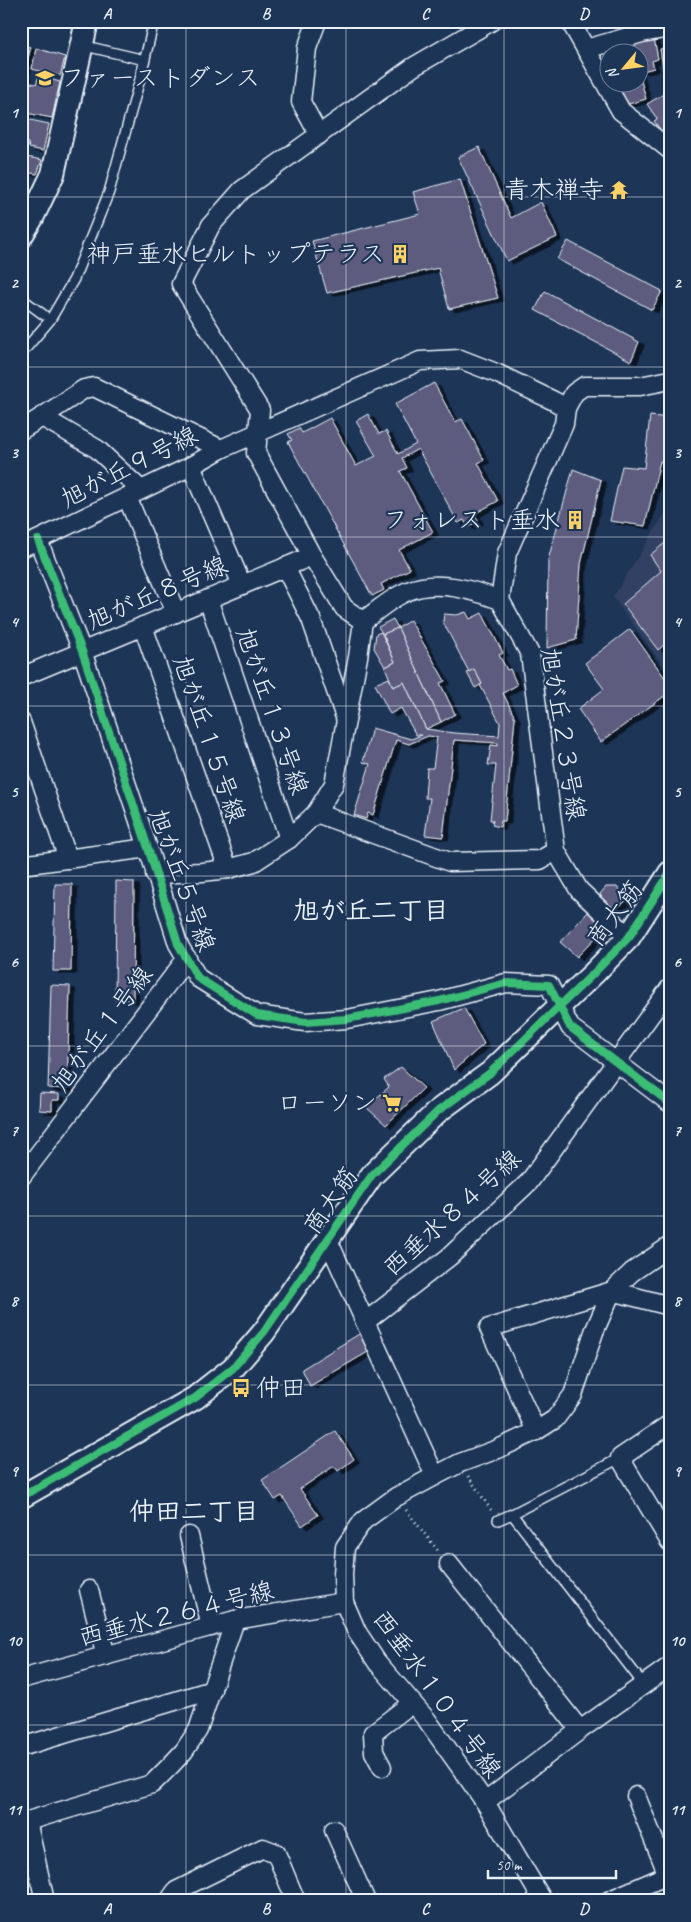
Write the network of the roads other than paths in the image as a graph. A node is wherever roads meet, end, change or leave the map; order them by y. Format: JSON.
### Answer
{"nodes":[{"id":1,"x":86,"y":21,"type":"edge"},
{"id":2,"x":154,"y":21,"type":"edge"},
{"id":3,"x":317,"y":21,"type":"edge"},
{"id":4,"x":492,"y":21,"type":"edge"},
{"id":5,"x":570,"y":21,"type":"edge"},
{"id":6,"x":670,"y":28,"type":"edge"},
{"id":7,"x":81,"y":45,"type":"junction"},
{"id":8,"x":586,"y":49,"type":"junction"},
{"id":9,"x":145,"y":60,"type":"junction"},
{"id":10,"x":318,"y":135,"type":"junction"},
{"id":11,"x":670,"y":150,"type":"edge"},
{"id":12,"x":25,"y":223,"type":"edge"},
{"id":13,"x":21,"y":298,"type":"edge"},
{"id":14,"x":44,"y":315,"type":"dead end"},
{"id":15,"x":21,"y":354,"type":"edge"},
{"id":16,"x":670,"y":380,"type":"edge"},
{"id":17,"x":566,"y":408,"type":"junction"},
{"id":18,"x":42,"y":417,"type":"junction"},
{"id":19,"x":21,"y":430,"type":"edge"},
{"id":20,"x":259,"y":431,"type":"junction"},
{"id":21,"x":221,"y":449,"type":"junction"},
{"id":22,"x":191,"y":466,"type":"junction"},
{"id":23,"x":134,"y":493,"type":"junction"},
{"id":24,"x":38,"y":540,"type":"junction"},
{"id":25,"x":21,"y":548,"type":"edge"},
{"id":26,"x":312,"y":556,"type":"junction"},
{"id":27,"x":285,"y":567,"type":"junction"},
{"id":28,"x":242,"y":585,"type":"junction"},
{"id":29,"x":208,"y":599,"type":"junction"},
{"id":30,"x":500,"y":600,"type":"junction"},
{"id":31,"x":176,"y":613,"type":"junction"},
{"id":32,"x":363,"y":621,"type":"junction"},
{"id":33,"x":143,"y":626,"type":"junction"},
{"id":34,"x":82,"y":651,"type":"junction"},
{"id":35,"x":21,"y":677,"type":"edge"},
{"id":36,"x":346,"y":721,"type":"junction"},
{"id":37,"x":21,"y":722,"type":"edge"},
{"id":38,"x":316,"y":813,"type":"junction"},
{"id":39,"x":289,"y":839,"type":"junction"},
{"id":40,"x":148,"y":848,"type":"junction"},
{"id":41,"x":556,"y":851,"type":"junction"},
{"id":42,"x":68,"y":859,"type":"junction"},
{"id":43,"x":21,"y":865,"type":"edge"},
{"id":44,"x":228,"y":869,"type":"junction"},
{"id":45,"x":670,"y":873,"type":"edge"},
{"id":46,"x":155,"y":874,"type":"junction"},
{"id":47,"x":629,"y":937,"type":"junction"},
{"id":48,"x":187,"y":958,"type":"junction"},
{"id":49,"x":670,"y":988,"type":"edge"},
{"id":50,"x":560,"y":1006,"type":"junction"},
{"id":51,"x":616,"y":1062,"type":"junction"},
{"id":52,"x":670,"y":1103,"type":"edge"},
{"id":53,"x":21,"y":1177,"type":"edge"},
{"id":54,"x":328,"y":1240,"type":"junction"},
{"id":55,"x":670,"y":1246,"type":"edge"},
{"id":56,"x":612,"y":1291,"type":"junction"},
{"id":57,"x":670,"y":1306,"type":"edge"},
{"id":58,"x":365,"y":1322,"type":"junction"},
{"id":59,"x":670,"y":1424,"type":"edge"},
{"id":60,"x":536,"y":1431,"type":"junction"},
{"id":61,"x":620,"y":1458,"type":"junction"},
{"id":62,"x":435,"y":1476,"type":"junction"},
{"id":63,"x":21,"y":1496,"type":"edge"},
{"id":64,"x":512,"y":1514,"type":"junction"},
{"id":65,"x":498,"y":1520,"type":"road end"},
{"id":66,"x":189,"y":1536,"type":"dead end"},
{"id":67,"x":670,"y":1542,"type":"edge"},
{"id":68,"x":449,"y":1564,"type":"road end"},
{"id":69,"x":89,"y":1590,"type":"dead end"},
{"id":70,"x":344,"y":1602,"type":"junction"},
{"id":71,"x":235,"y":1620,"type":"junction"},
{"id":72,"x":211,"y":1627,"type":"junction"},
{"id":73,"x":106,"y":1656,"type":"junction"},
{"id":74,"x":670,"y":1666,"type":"edge"},
{"id":75,"x":21,"y":1679,"type":"edge"},
{"id":76,"x":644,"y":1684,"type":"junction"},
{"id":77,"x":212,"y":1690,"type":"junction"},
{"id":78,"x":412,"y":1703,"type":"junction"},
{"id":79,"x":580,"y":1730,"type":"junction"},
{"id":80,"x":21,"y":1747,"type":"edge"},
{"id":81,"x":382,"y":1767,"type":"dead end"},
{"id":82,"x":636,"y":1796,"type":"dead end"},
{"id":83,"x":485,"y":1802,"type":"junction"},
{"id":84,"x":24,"y":1822,"type":"edge"},
{"id":85,"x":334,"y":1830,"type":"dead end"},
{"id":86,"x":669,"y":1874,"type":"edge"},
{"id":87,"x":615,"y":1900,"type":"edge"},
{"id":88,"x":46,"y":1901,"type":"edge"},
{"id":89,"x":172,"y":1901,"type":"edge"},
{"id":90,"x":296,"y":1901,"type":"edge"},
{"id":91,"x":366,"y":1901,"type":"edge"},
{"id":92,"x":543,"y":1901,"type":"edge"}],
"edges":[{"from":1,"to":7,"type":"street"},
{"from":2,"to":9,"type":"lane"},
{"from":3,"to":10,"type":"street"},
{"from":4,"to":10,"type":"street"},
{"from":5,"to":8,"type":"street"},
{"from":6,"to":8,"type":"street"},
{"from":7,"to":9,"type":"lane"},
{"from":7,"to":12,"type":"street"},
{"from":8,"to":11,"type":"street"},
{"from":9,"to":15,"type":"lane"},
{"from":10,"to":20,"type":"street"},
{"from":13,"to":14,"type":"lane"},
{"from":16,"to":17,"type":"street"},
{"from":17,"to":20,"type":"street","name":"旭が丘９号線"},
{"from":17,"to":30,"type":"street"},
{"from":18,"to":19,"type":"street"},
{"from":18,"to":21,"type":"street"},
{"from":18,"to":23,"type":"street"},
{"from":20,"to":21,"type":"street","name":"旭が丘９号線"},
{"from":20,"to":26,"type":"street"},
{"from":21,"to":22,"type":"street","name":"旭が丘９号線"},
{"from":22,"to":23,"type":"street","name":"旭が丘９号線"},
{"from":22,"to":28,"type":"street"},
{"from":23,"to":24,"type":"street","name":"旭が丘９号線"},
{"from":23,"to":31,"type":"street"},
{"from":24,"to":25,"type":"street","name":"旭が丘９号線"},
{"from":24,"to":34,"type":"street","name":"旭が丘５号線"},
{"from":26,"to":27,"type":"street","name":"旭が丘８号線"},
{"from":26,"to":32,"type":"street"},
{"from":27,"to":28,"type":"street","name":"旭が丘８号線"},
{"from":27,"to":36,"type":"street"},
{"from":28,"to":29,"type":"street","name":"旭が丘８号線"},
{"from":29,"to":31,"type":"street","name":"旭が丘８号線"},
{"from":29,"to":39,"type":"street","name":"旭が丘１３号線"},
{"from":30,"to":32,"type":"street"},
{"from":30,"to":41,"type":"street","name":"旭が丘２３号線"},
{"from":31,"to":33,"type":"street","name":"旭が丘８号線"},
{"from":32,"to":36,"type":"street"},
{"from":33,"to":34,"type":"street","name":"旭が丘８号線"},
{"from":33,"to":44,"type":"street","name":"旭が丘１５号線"},
{"from":34,"to":35,"type":"street","name":"旭が丘８号線"},
{"from":34,"to":40,"type":"street","name":"旭が丘５号線"},
{"from":36,"to":38,"type":"street"},
{"from":37,"to":42,"type":"street"},
{"from":38,"to":39,"type":"street"},
{"from":38,"to":41,"type":"street"},
{"from":39,"to":44,"type":"street"},
{"from":40,"to":42,"type":"street"},
{"from":40,"to":46,"type":"street","name":"旭が丘５号線"},
{"from":41,"to":47,"type":"street"},
{"from":42,"to":43,"type":"street"},
{"from":44,"to":46,"type":"street"},
{"from":45,"to":47,"type":"street","name":"商大筋"},
{"from":46,"to":48,"type":"street","name":"旭が丘５号線"},
{"from":47,"to":50,"type":"street","name":"商大筋"},
{"from":48,"to":50,"type":"street","name":"旭が丘５号線"},
{"from":48,"to":53,"type":"street","name":"旭が丘１号線"},
{"from":49,"to":51,"type":"street","name":"西垂水８４号線"},
{"from":50,"to":51,"type":"street"},
{"from":50,"to":54,"type":"street","name":"商大筋"},
{"from":51,"to":52,"type":"street"},
{"from":51,"to":58,"type":"street","name":"西垂水８４号線"},
{"from":54,"to":58,"type":"street"},
{"from":54,"to":63,"type":"street","name":"商大筋"},
{"from":55,"to":56,"type":"street"},
{"from":56,"to":57,"type":"street"},
{"from":56,"to":60,"type":"street","name":"西垂水１０４号線"},
{"from":56,"to":60,"type":"street"},
{"from":58,"to":62,"type":"street"},
{"from":59,"to":61,"type":"street"},
{"from":60,"to":62,"type":"street","name":"西垂水１０４号線"},
{"from":61,"to":64,"type":"lane"},
{"from":61,"to":67,"type":"street"},
{"from":62,"to":70,"type":"street","name":"西垂水１０４号線"},
{"from":64,"to":65,"type":"lane"},
{"from":64,"to":76,"type":"lane"},
{"from":66,"to":72,"type":"street"},
{"from":68,"to":79,"type":"street"},
{"from":69,"to":73,"type":"street"},
{"from":70,"to":71,"type":"street","name":"西垂水２６４号線"},
{"from":70,"to":78,"type":"street","name":"西垂水１０４号線"},
{"from":71,"to":72,"type":"street","name":"西垂水２６４号線"},
{"from":71,"to":77,"type":"street"},
{"from":72,"to":73,"type":"street","name":"西垂水２６４号線"},
{"from":73,"to":75,"type":"street","name":"西垂水２６４号線"},
{"from":74,"to":76,"type":"street"},
{"from":76,"to":79,"type":"street"},
{"from":77,"to":80,"type":"street"},
{"from":77,"to":84,"type":"street"},
{"from":78,"to":81,"type":"street"},
{"from":78,"to":83,"type":"street","name":"西垂水１０４号線"},
{"from":79,"to":83,"type":"street"},
{"from":82,"to":86,"type":"street"},
{"from":83,"to":92,"type":"street","name":"西垂水１０４号線"},
{"from":84,"to":88,"type":"street"},
{"from":85,"to":91,"type":"street"},
{"from":86,"to":87,"type":"street"},
{"from":89,"to":90,"type":"street"}]}
